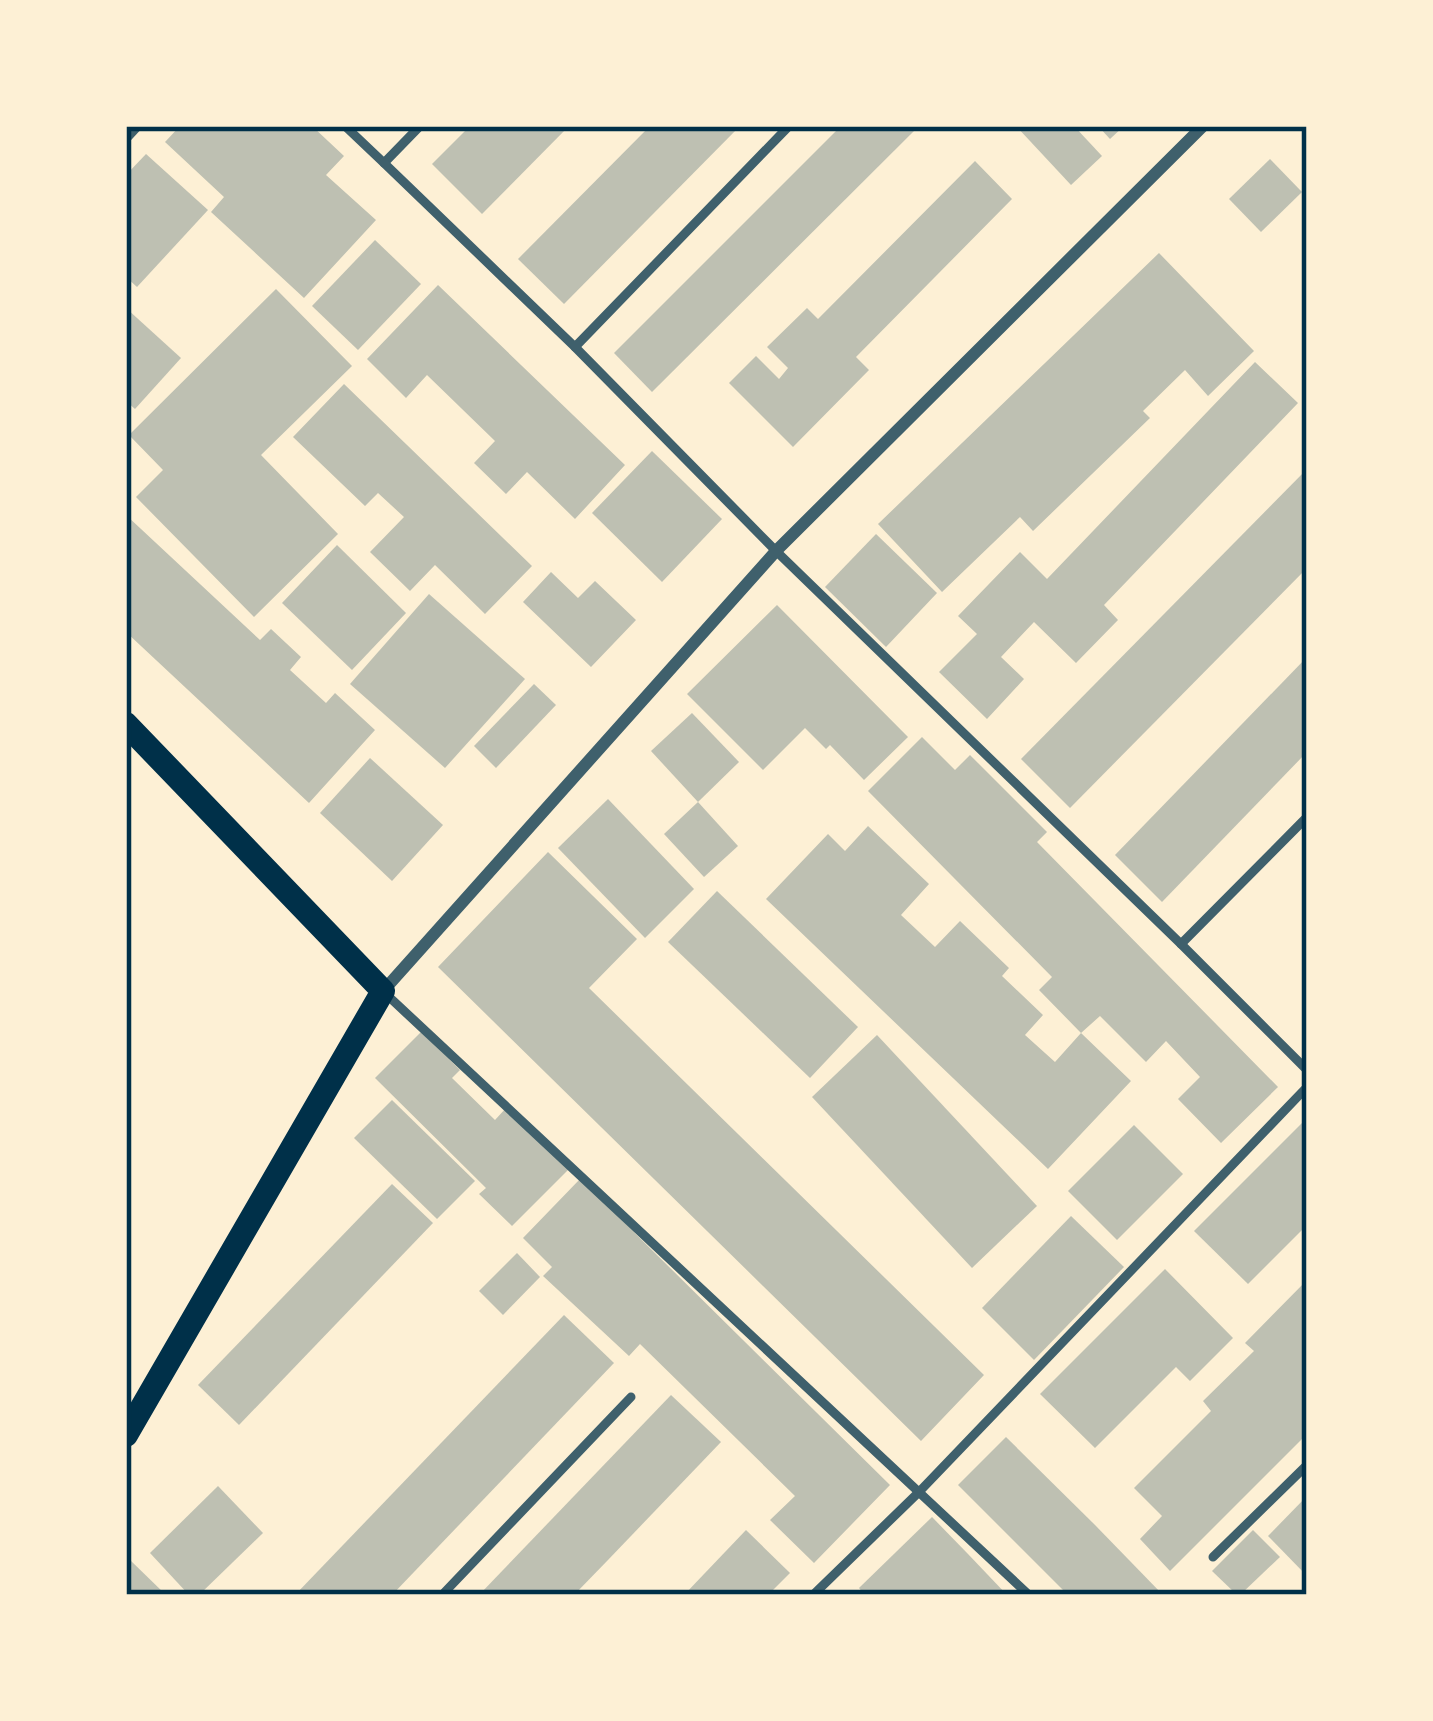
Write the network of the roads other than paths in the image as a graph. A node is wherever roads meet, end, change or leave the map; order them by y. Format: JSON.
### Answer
{"nodes":[{"id":1,"x":138,"y":126,"type":"edge"},
{"id":2,"x":344,"y":126,"type":"edge"},
{"id":3,"x":420,"y":126,"type":"edge"},
{"id":4,"x":789,"y":126,"type":"edge"},
{"id":5,"x":1203,"y":126,"type":"edge"},
{"id":6,"x":126,"y":139,"type":"edge"},
{"id":7,"x":384,"y":163,"type":"junction"},
{"id":8,"x":575,"y":347,"type":"junction"},
{"id":9,"x":776,"y":550,"type":"junction"},
{"id":10,"x":126,"y":724,"type":"edge"},
{"id":11,"x":1307,"y":817,"type":"edge"},
{"id":12,"x":1181,"y":944,"type":"junction"},
{"id":13,"x":383,"y":991,"type":"junction"},
{"id":14,"x":1307,"y":1070,"type":"edge"},
{"id":15,"x":1307,"y":1088,"type":"edge"},
{"id":16,"x":631,"y":1397,"type":"dead end"},
{"id":17,"x":126,"y":1435,"type":"edge"},
{"id":18,"x":1307,"y":1465,"type":"edge"},
{"id":19,"x":919,"y":1492,"type":"junction"},
{"id":20,"x":1213,"y":1557,"type":"dead end"},
{"id":21,"x":442,"y":1595,"type":"edge"},
{"id":22,"x":813,"y":1595,"type":"edge"},
{"id":23,"x":1029,"y":1595,"type":"edge"}],
"edges":[{"from":1,"to":6,"type":"lane"},
{"from":2,"to":7,"type":"lane"},
{"from":3,"to":7,"type":"lane"},
{"from":4,"to":8,"type":"lane"},
{"from":5,"to":9,"type":"street"},
{"from":7,"to":8,"type":"lane"},
{"from":8,"to":9,"type":"lane"},
{"from":9,"to":12,"type":"lane"},
{"from":9,"to":13,"type":"street"},
{"from":10,"to":13,"type":"main road"},
{"from":11,"to":12,"type":"lane"},
{"from":12,"to":14,"type":"lane"},
{"from":13,"to":17,"type":"main road"},
{"from":13,"to":19,"type":"lane"},
{"from":15,"to":19,"type":"lane"},
{"from":16,"to":21,"type":"lane"},
{"from":18,"to":20,"type":"lane"},
{"from":19,"to":22,"type":"lane"},
{"from":19,"to":23,"type":"lane"}]}
